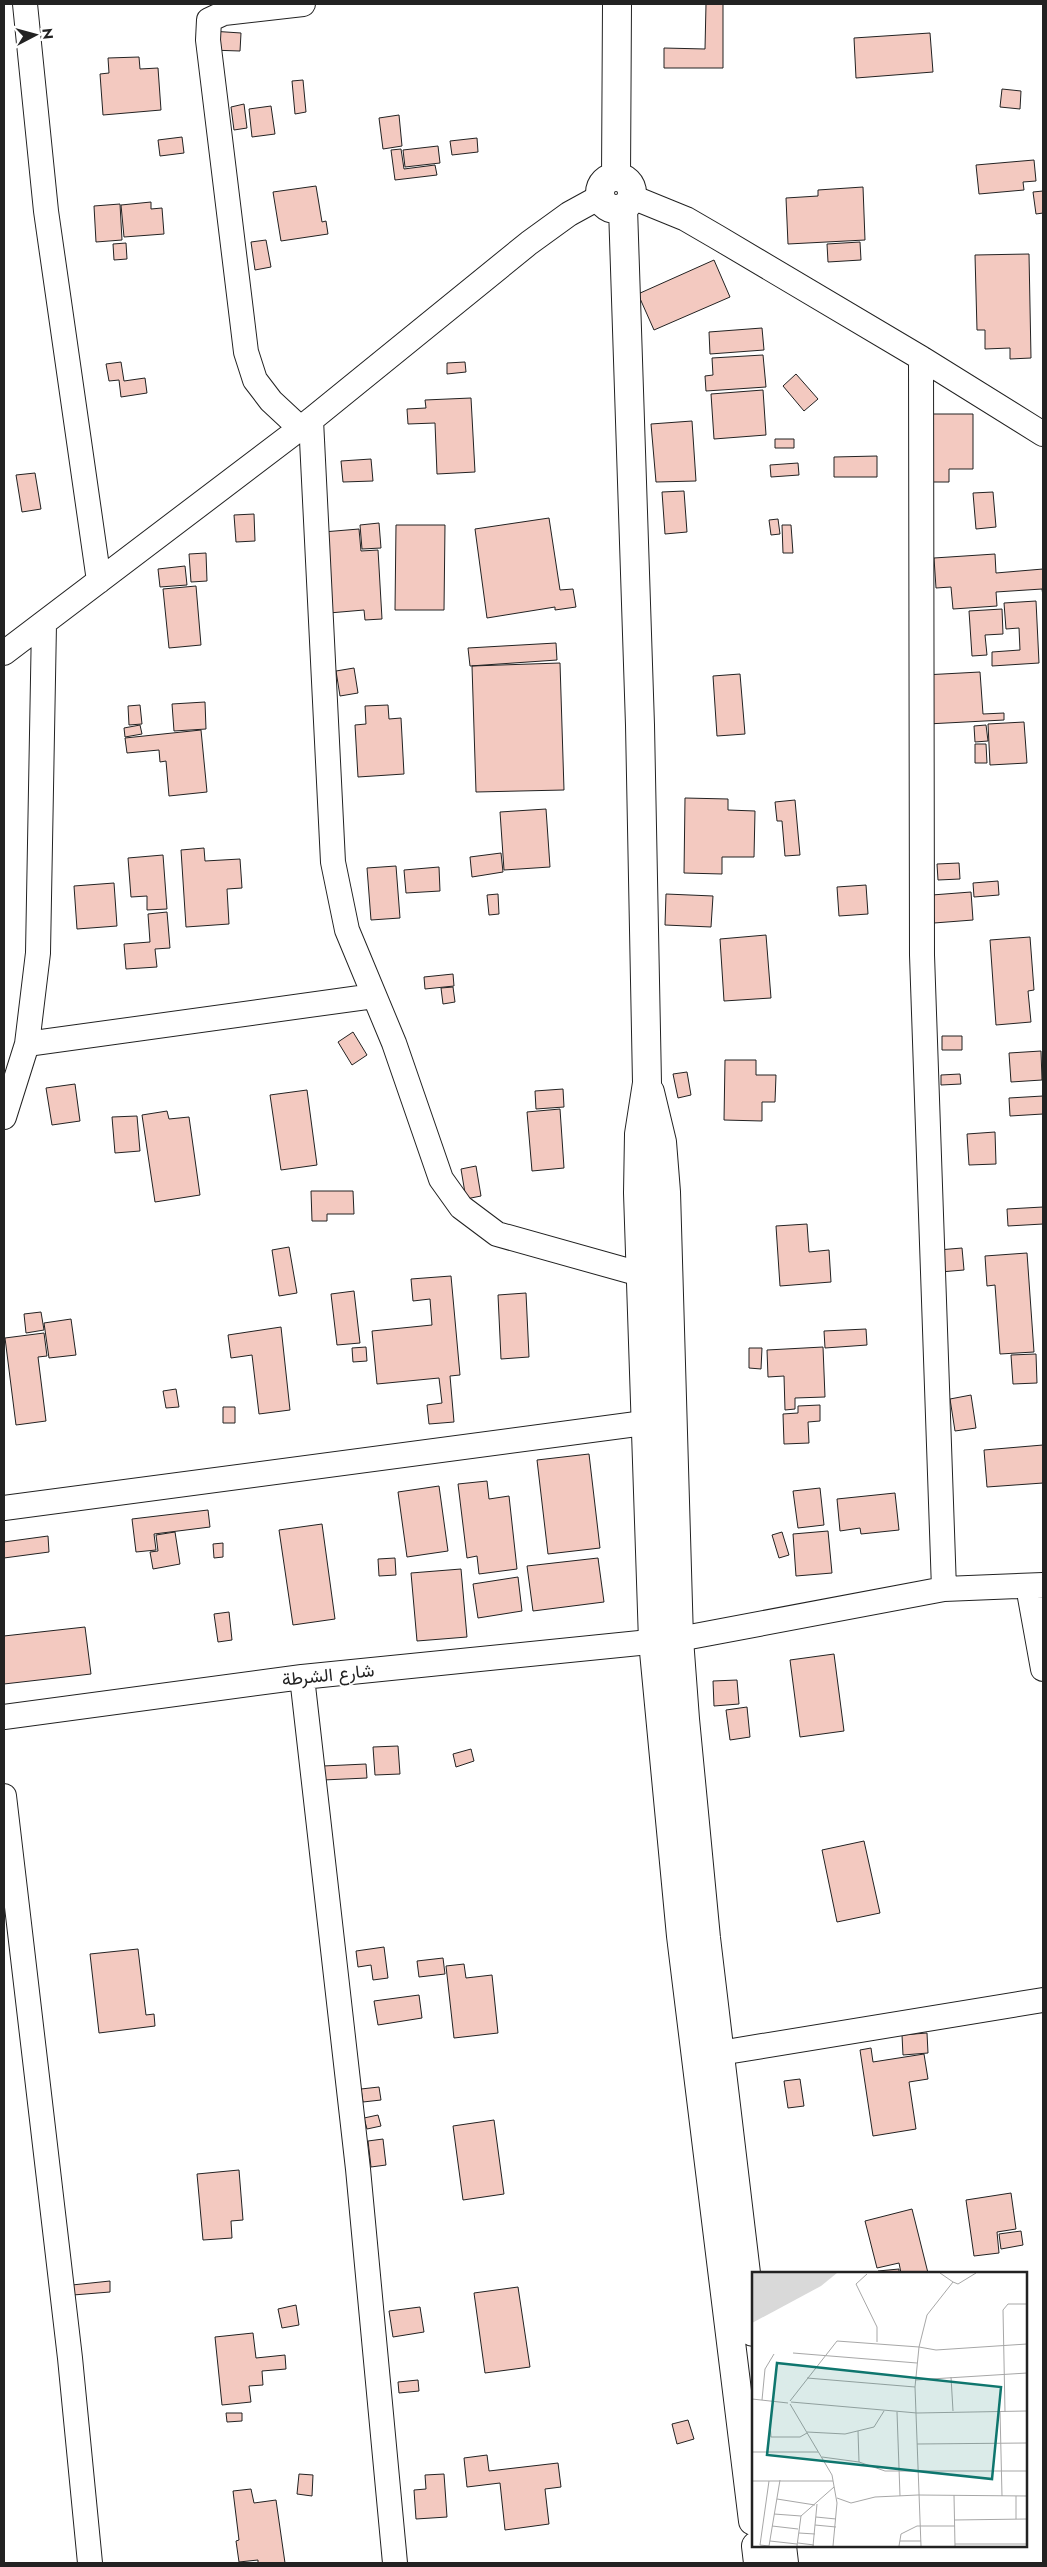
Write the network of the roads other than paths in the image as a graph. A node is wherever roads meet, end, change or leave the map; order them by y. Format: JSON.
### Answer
{"nodes":[{"id":1,"x":25,"y":4,"type":"edge"},
{"id":2,"x":303,"y":4,"type":"edge"},
{"id":3,"x":617,"y":4,"type":"edge"},
{"id":4,"x":618,"y":195,"type":"junction"},
{"id":5,"x":921,"y":358,"type":"junction"},
{"id":6,"x":306,"y":424,"type":"junction"},
{"id":7,"x":1043,"y":434,"type":"edge"},
{"id":8,"x":100,"y":582,"type":"junction"},
{"id":9,"x":44,"y":624,"type":"junction"},
{"id":10,"x":4,"y":653,"type":"edge"},
{"id":11,"x":374,"y":996,"type":"junction"},
{"id":12,"x":27,"y":1044,"type":"junction"},
{"id":13,"x":647,"y":1083,"type":"junction"},
{"id":14,"x":4,"y":1117,"type":"edge"},
{"id":15,"x":640,"y":1274,"type":"junction"},
{"id":16,"x":644,"y":1422,"type":"junction"},
{"id":17,"x":4,"y":1508,"type":"edge"},
{"id":18,"x":1035,"y":1586,"type":"edge"},
{"id":19,"x":944,"y":1589,"type":"junction"},
{"id":20,"x":666,"y":1640,"type":"junction"},
{"id":21,"x":1043,"y":1669,"type":"edge"},
{"id":22,"x":302,"y":1677,"type":"junction"},
{"id":23,"x":4,"y":1717,"type":"edge"},
{"id":24,"x":4,"y":1796,"type":"edge"},
{"id":25,"x":1043,"y":2000,"type":"edge"},
{"id":26,"x":720,"y":2053,"type":"junction"},
{"id":27,"x":752,"y":2324,"type":"edge"},
{"id":28,"x":752,"y":2513,"type":"edge"},
{"id":29,"x":756,"y":2547,"type":"edge"},
{"id":30,"x":782,"y":2547,"type":"edge"},
{"id":31,"x":90,"y":2563,"type":"edge"},
{"id":32,"x":395,"y":2563,"type":"edge"},
{"id":33,"x":758,"y":2563,"type":"edge"},
{"id":34,"x":784,"y":2563,"type":"edge"}],
"edges":[{"from":1,"to":8,"type":"street"},
{"from":2,"to":6,"type":"street"},
{"from":3,"to":4,"type":"main road"},
{"from":4,"to":5,"type":"street"},
{"from":4,"to":6,"type":"street"},
{"from":4,"to":13,"type":"main road"},
{"from":5,"to":7,"type":"street"},
{"from":5,"to":19,"type":"street"},
{"from":6,"to":8,"type":"street"},
{"from":6,"to":11,"type":"street"},
{"from":8,"to":9,"type":"street"},
{"from":9,"to":10,"type":"street"},
{"from":9,"to":12,"type":"street"},
{"from":11,"to":12,"type":"street"},
{"from":11,"to":15,"type":"street"},
{"from":12,"to":14,"type":"street"},
{"from":13,"to":15,"type":"main road"},
{"from":13,"to":20,"type":"main road"},
{"from":15,"to":16,"type":"main road"},
{"from":16,"to":17,"type":"street"},
{"from":16,"to":20,"type":"main road"},
{"from":18,"to":19,"type":"street","name":"شارع الشرطة"},
{"from":18,"to":21,"type":"street"},
{"from":19,"to":20,"type":"street","name":"شارع الشرطة"},
{"from":20,"to":22,"type":"street","name":"شارع الشرطة"},
{"from":20,"to":26,"type":"main road"},
{"from":20,"to":28,"type":"main road"},
{"from":22,"to":23,"type":"street","name":"شارع الشرطة"},
{"from":22,"to":32,"type":"street"},
{"from":24,"to":31,"type":"street"},
{"from":25,"to":26,"type":"street"},
{"from":26,"to":27,"type":"main road"},
{"from":29,"to":33,"type":"main road"},
{"from":30,"to":34,"type":"main road"}]}
